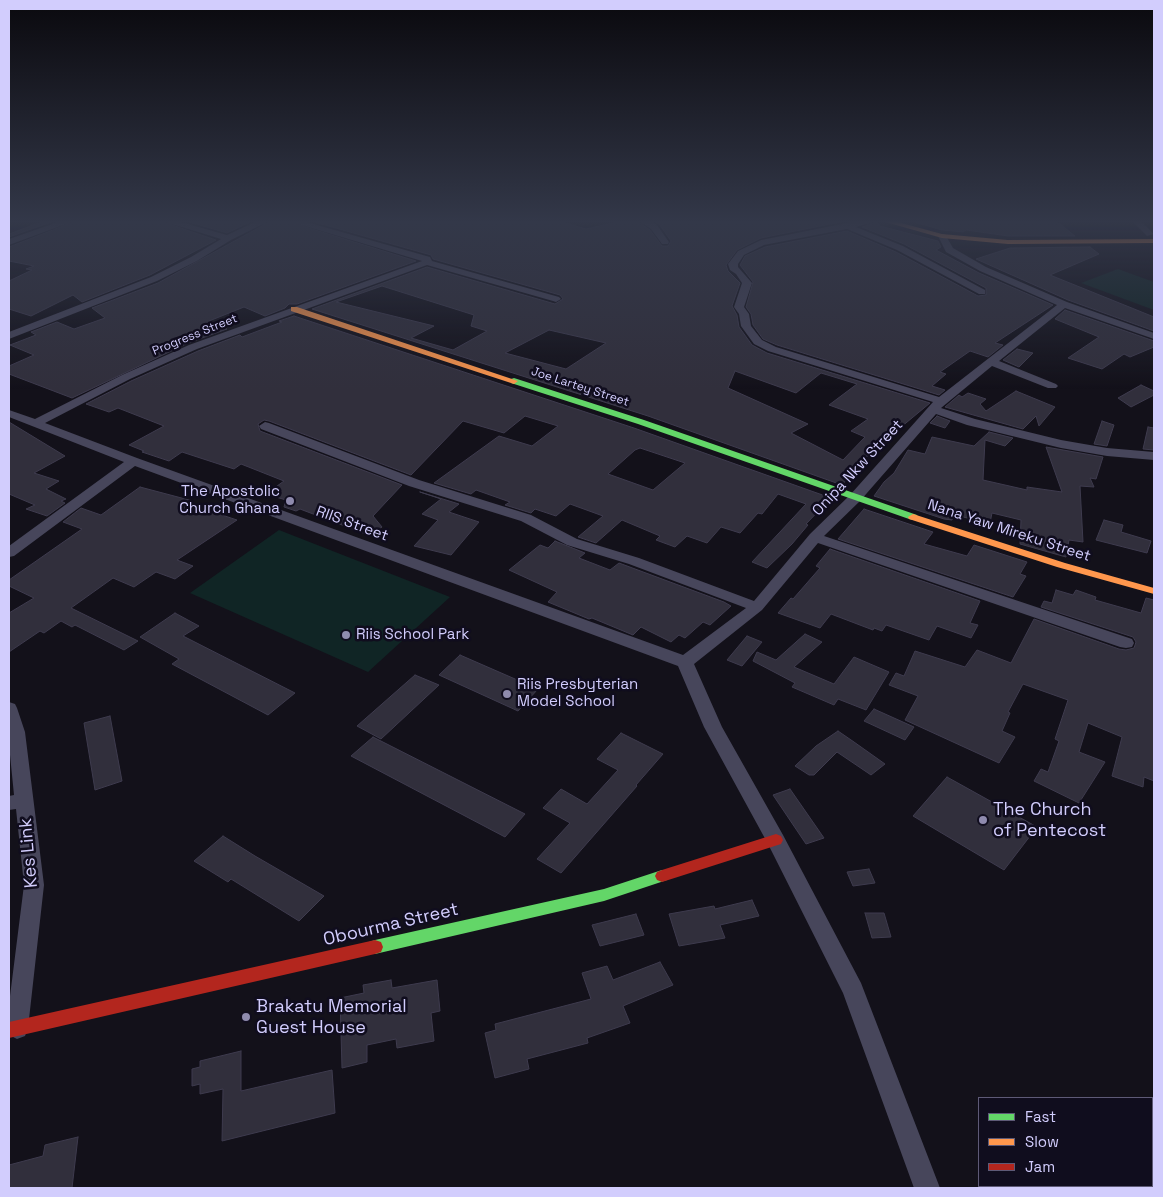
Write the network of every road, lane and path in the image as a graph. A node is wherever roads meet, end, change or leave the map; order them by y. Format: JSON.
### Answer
{"nodes":[{"id":1,"x":158,"y":277,"type":"edge"},
{"id":2,"x":385,"y":277,"type":"edge"},
{"id":3,"x":480,"y":277,"type":"edge"},
{"id":4,"x":742,"y":277,"type":"edge"},
{"id":5,"x":954,"y":277,"type":"edge"},
{"id":6,"x":1004,"y":277,"type":"edge"},
{"id":7,"x":982,"y":292,"type":"dead end"},
{"id":8,"x":556,"y":298,"type":"dead end"},
{"id":9,"x":1064,"y":304,"type":"junction"},
{"id":10,"x":294,"y":309,"type":"junction"},
{"id":11,"x":9,"y":336,"type":"edge"},
{"id":12,"x":1154,"y":336,"type":"edge"},
{"id":13,"x":990,"y":361,"type":"junction"},
{"id":14,"x":1052,"y":386,"type":"dead end"},
{"id":15,"x":938,"y":405,"type":"junction"},
{"id":16,"x":9,"y":413,"type":"edge"},
{"id":17,"x":34,"y":424,"type":"junction"},
{"id":18,"x":265,"y":426,"type":"dead end"},
{"id":19,"x":1154,"y":456,"type":"edge"},
{"id":20,"x":133,"y":461,"type":"junction"},
{"id":21,"x":855,"y":498,"type":"junction"},
{"id":22,"x":816,"y":537,"type":"junction"},
{"id":23,"x":9,"y":553,"type":"edge"},
{"id":24,"x":1154,"y":592,"type":"edge"},
{"id":25,"x":757,"y":607,"type":"junction"},
{"id":26,"x":1126,"y":642,"type":"dead end"},
{"id":27,"x":685,"y":662,"type":"junction"},
{"id":28,"x":9,"y":708,"type":"edge"},
{"id":29,"x":16,"y":801,"type":"edge"},
{"id":30,"x":776,"y":840,"type":"junction"},
{"id":31,"x":13,"y":1029,"type":"edge"},
{"id":32,"x":926,"y":1188,"type":"edge"}],
"edges":[{"from":1,"to":11,"type":"street"},
{"from":2,"to":10,"type":"street","name":"Progress Street"},
{"from":3,"to":8,"type":"street"},
{"from":4,"to":15,"type":"street"},
{"from":5,"to":7,"type":"street"},
{"from":6,"to":9,"type":"street"},
{"from":9,"to":12,"type":"street"},
{"from":9,"to":13,"type":"street","name":"Onipa Nkw Street"},
{"from":10,"to":17,"type":"street","name":"Progress Street"},
{"from":10,"to":21,"type":"street","name":"Joe Lartey Street"},
{"from":13,"to":14,"type":"street"},
{"from":13,"to":15,"type":"street","name":"Onipa Nkw Street"},
{"from":15,"to":19,"type":"street"},
{"from":15,"to":21,"type":"street","name":"Onipa Nkw Street"},
{"from":16,"to":17,"type":"street","name":"RIIS Street"},
{"from":17,"to":20,"type":"street","name":"RIIS Street"},
{"from":18,"to":25,"type":"street"},
{"from":20,"to":23,"type":"street"},
{"from":20,"to":27,"type":"street","name":"RIIS Street"},
{"from":21,"to":22,"type":"street","name":"Onipa Nkw Street"},
{"from":21,"to":24,"type":"street","name":"Nana Yaw Mireku Street"},
{"from":22,"to":25,"type":"street","name":"Onipa Nkw Street"},
{"from":22,"to":26,"type":"street"},
{"from":25,"to":27,"type":"street","name":"Onipa Nkw Street"},
{"from":27,"to":30,"type":"street"},
{"from":28,"to":29,"type":"street","name":"Kes Link"},
{"from":29,"to":31,"type":"street","name":"Kes Link"},
{"from":30,"to":31,"type":"street","name":"Obourma Street"},
{"from":30,"to":32,"type":"street"}]}
